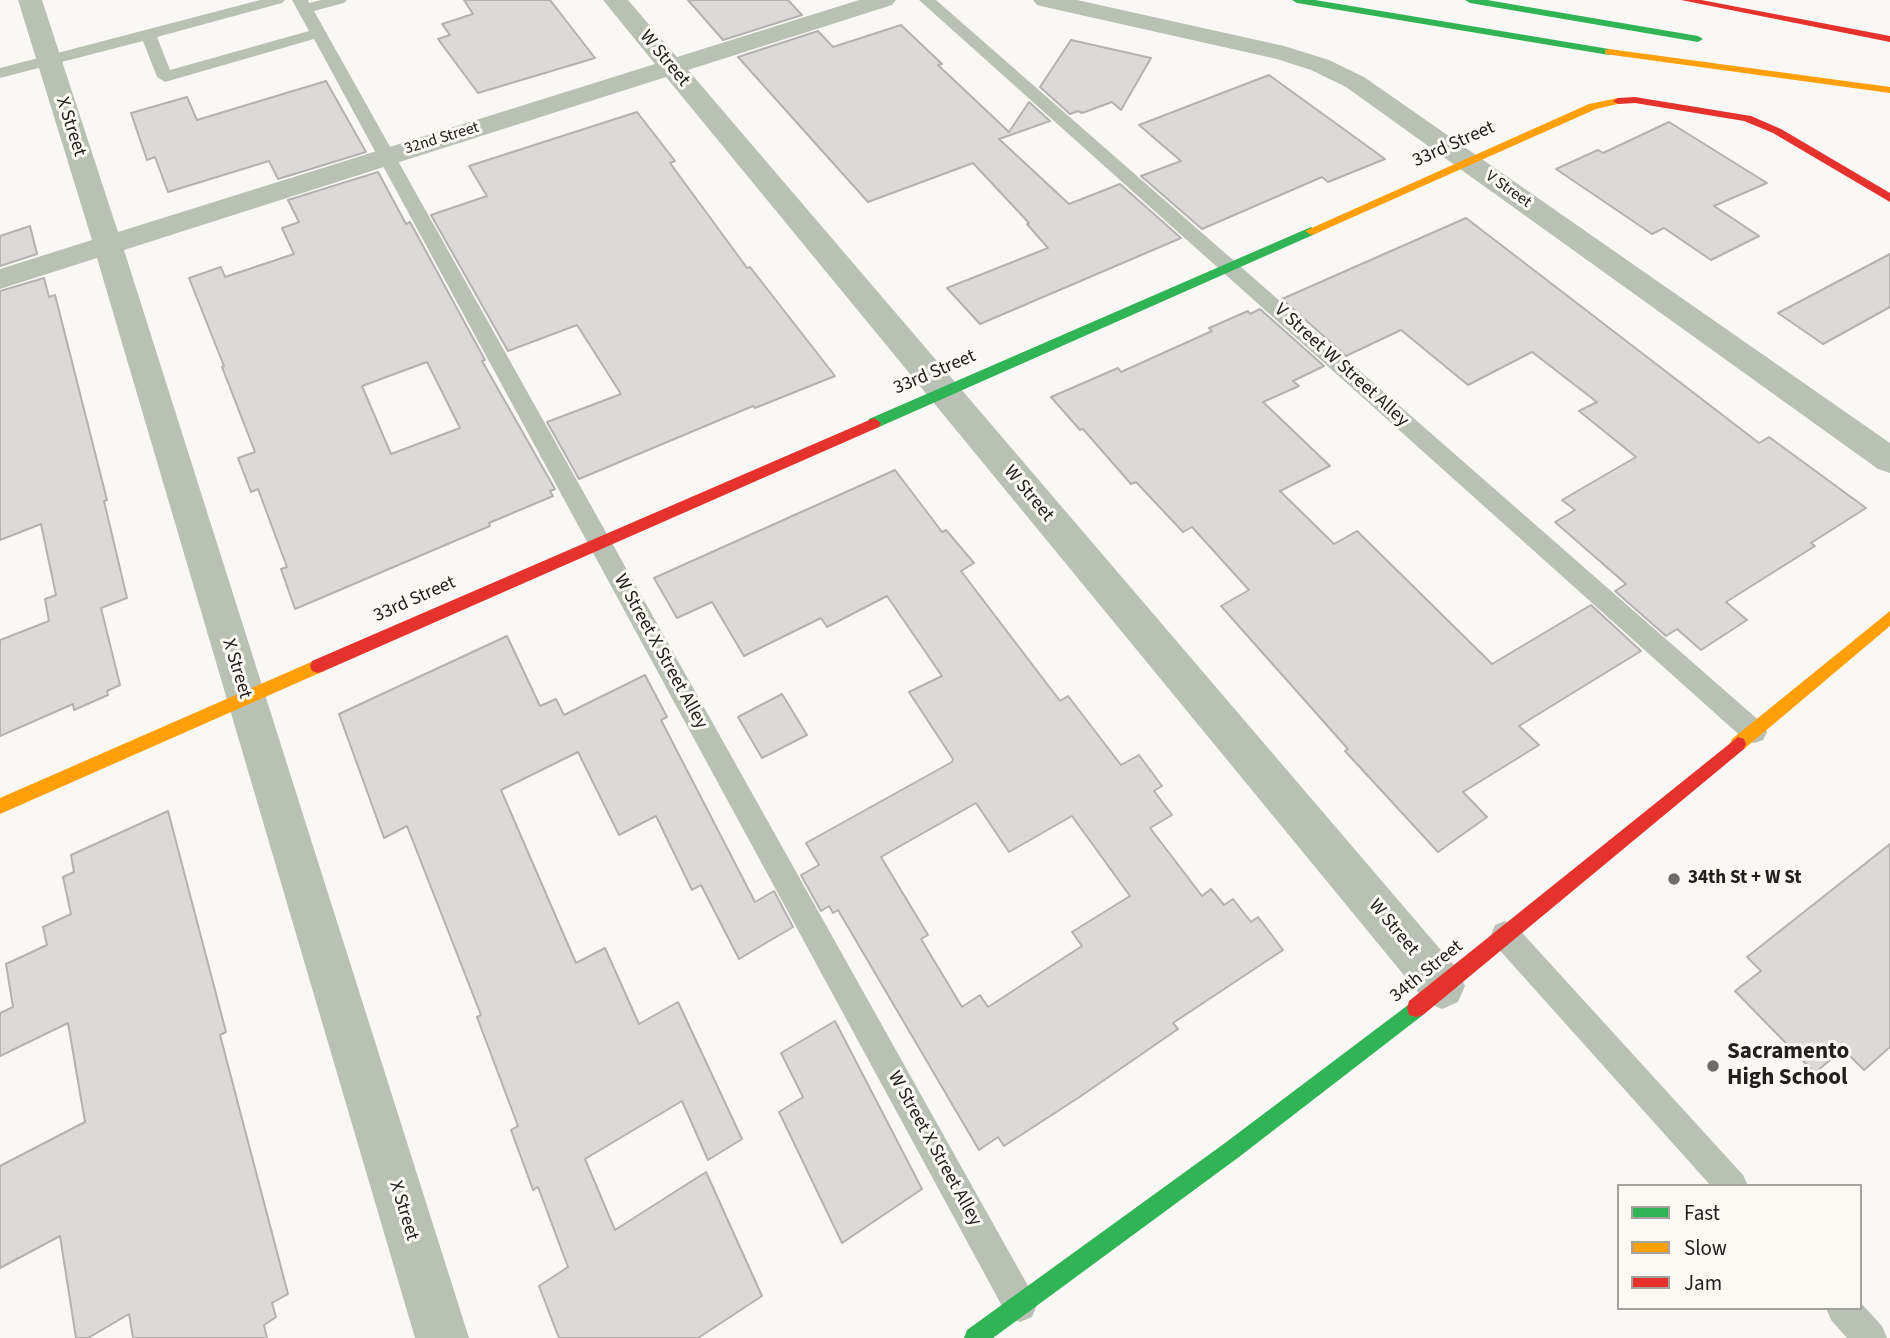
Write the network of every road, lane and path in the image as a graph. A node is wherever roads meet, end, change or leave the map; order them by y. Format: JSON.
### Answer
{"nodes":[{"id":1,"x":30,"y":0,"type":"edge"},
{"id":2,"x":277,"y":0,"type":"edge"},
{"id":3,"x":340,"y":0,"type":"edge"},
{"id":4,"x":615,"y":0,"type":"edge"},
{"id":5,"x":884,"y":0,"type":"edge"},
{"id":6,"x":927,"y":0,"type":"edge"},
{"id":7,"x":1045,"y":0,"type":"edge"},
{"id":8,"x":1297,"y":0,"type":"edge"},
{"id":9,"x":1470,"y":0,"type":"edge"},
{"id":10,"x":1686,"y":0,"type":"edge"},
{"id":11,"x":302,"y":5,"type":"edge"},
{"id":12,"x":319,"y":33,"type":"junction"},
{"id":13,"x":148,"y":34,"type":"junction"},
{"id":14,"x":1890,"y":40,"type":"edge"},
{"id":15,"x":1716,"y":42,"type":"dead end"},
{"id":16,"x":48,"y":61,"type":"junction"},
{"id":17,"x":672,"y":67,"type":"junction"},
{"id":18,"x":0,"y":73,"type":"edge"},
{"id":19,"x":1890,"y":90,"type":"edge"},
{"id":20,"x":388,"y":156,"type":"junction"},
{"id":21,"x":1469,"y":162,"type":"junction"},
{"id":22,"x":1890,"y":198,"type":"edge"},
{"id":23,"x":108,"y":245,"type":"junction"},
{"id":24,"x":1230,"y":268,"type":"junction"},
{"id":25,"x":0,"y":279,"type":"edge"},
{"id":26,"x":944,"y":393,"type":"junction"},
{"id":27,"x":1890,"y":460,"type":"edge"},
{"id":28,"x":599,"y":541,"type":"junction"},
{"id":29,"x":1890,"y":617,"type":"edge"},
{"id":30,"x":245,"y":698,"type":"junction"},
{"id":31,"x":1754,"y":732,"type":"junction"},
{"id":32,"x":0,"y":806,"type":"edge"},
{"id":33,"x":1505,"y":935,"type":"junction"},
{"id":34,"x":1442,"y":986,"type":"junction"},
{"id":35,"x":1730,"y":1184,"type":"edge"},
{"id":36,"x":1020,"y":1305,"type":"junction"},
{"id":37,"x":1845,"y":1310,"type":"edge"},
{"id":38,"x":442,"y":1338,"type":"edge"},
{"id":39,"x":975,"y":1338,"type":"edge"},
{"id":40,"x":1870,"y":1338,"type":"edge"}],
"edges":[{"from":1,"to":16,"type":"street","name":"X Street"},
{"from":2,"to":13,"type":"lane"},
{"from":3,"to":11,"type":"lane"},
{"from":4,"to":17,"type":"street","name":"W Street"},
{"from":5,"to":17,"type":"street","name":"32nd Street"},
{"from":6,"to":24,"type":"lane","name":"V Street W Street Alley"},
{"from":7,"to":21,"type":"street","name":"V Street"},
{"from":8,"to":19,"type":"main road"},
{"from":9,"to":15,"type":"main road"},
{"from":10,"to":14,"type":"main road"},
{"from":11,"to":12,"type":"lane","name":"W Street X Street Alley"},
{"from":12,"to":13,"type":"lane"},
{"from":12,"to":20,"type":"lane","name":"W Street X Street Alley"},
{"from":13,"to":16,"type":"lane"},
{"from":16,"to":18,"type":"lane"},
{"from":16,"to":23,"type":"street","name":"X Street"},
{"from":17,"to":20,"type":"street","name":"32nd Street"},
{"from":17,"to":26,"type":"street","name":"W Street"},
{"from":20,"to":23,"type":"street","name":"32nd Street"},
{"from":20,"to":28,"type":"lane","name":"W Street X Street Alley"},
{"from":21,"to":22,"type":"main road","name":"33rd Street"},
{"from":21,"to":24,"type":"main road","name":"33rd Street"},
{"from":21,"to":27,"type":"street","name":"V Street"},
{"from":23,"to":25,"type":"street","name":"32nd Street"},
{"from":23,"to":30,"type":"street","name":"X Street"},
{"from":24,"to":26,"type":"main road","name":"33rd Street"},
{"from":24,"to":31,"type":"lane","name":"V Street W Street Alley"},
{"from":26,"to":28,"type":"main road","name":"33rd Street"},
{"from":26,"to":34,"type":"street","name":"W Street"},
{"from":28,"to":30,"type":"main road","name":"33rd Street"},
{"from":28,"to":36,"type":"lane","name":"W Street X Street Alley"},
{"from":29,"to":31,"type":"main road","name":"34th Street"},
{"from":30,"to":32,"type":"main road","name":"33rd Street"},
{"from":30,"to":38,"type":"street","name":"X Street"},
{"from":31,"to":33,"type":"main road","name":"34th Street"},
{"from":33,"to":34,"type":"main road","name":"34th Street"},
{"from":33,"to":35,"type":"lane"},
{"from":34,"to":36,"type":"main road","name":"34th Street"},
{"from":36,"to":39,"type":"main road","name":"34th Street"},
{"from":37,"to":40,"type":"lane"}]}
